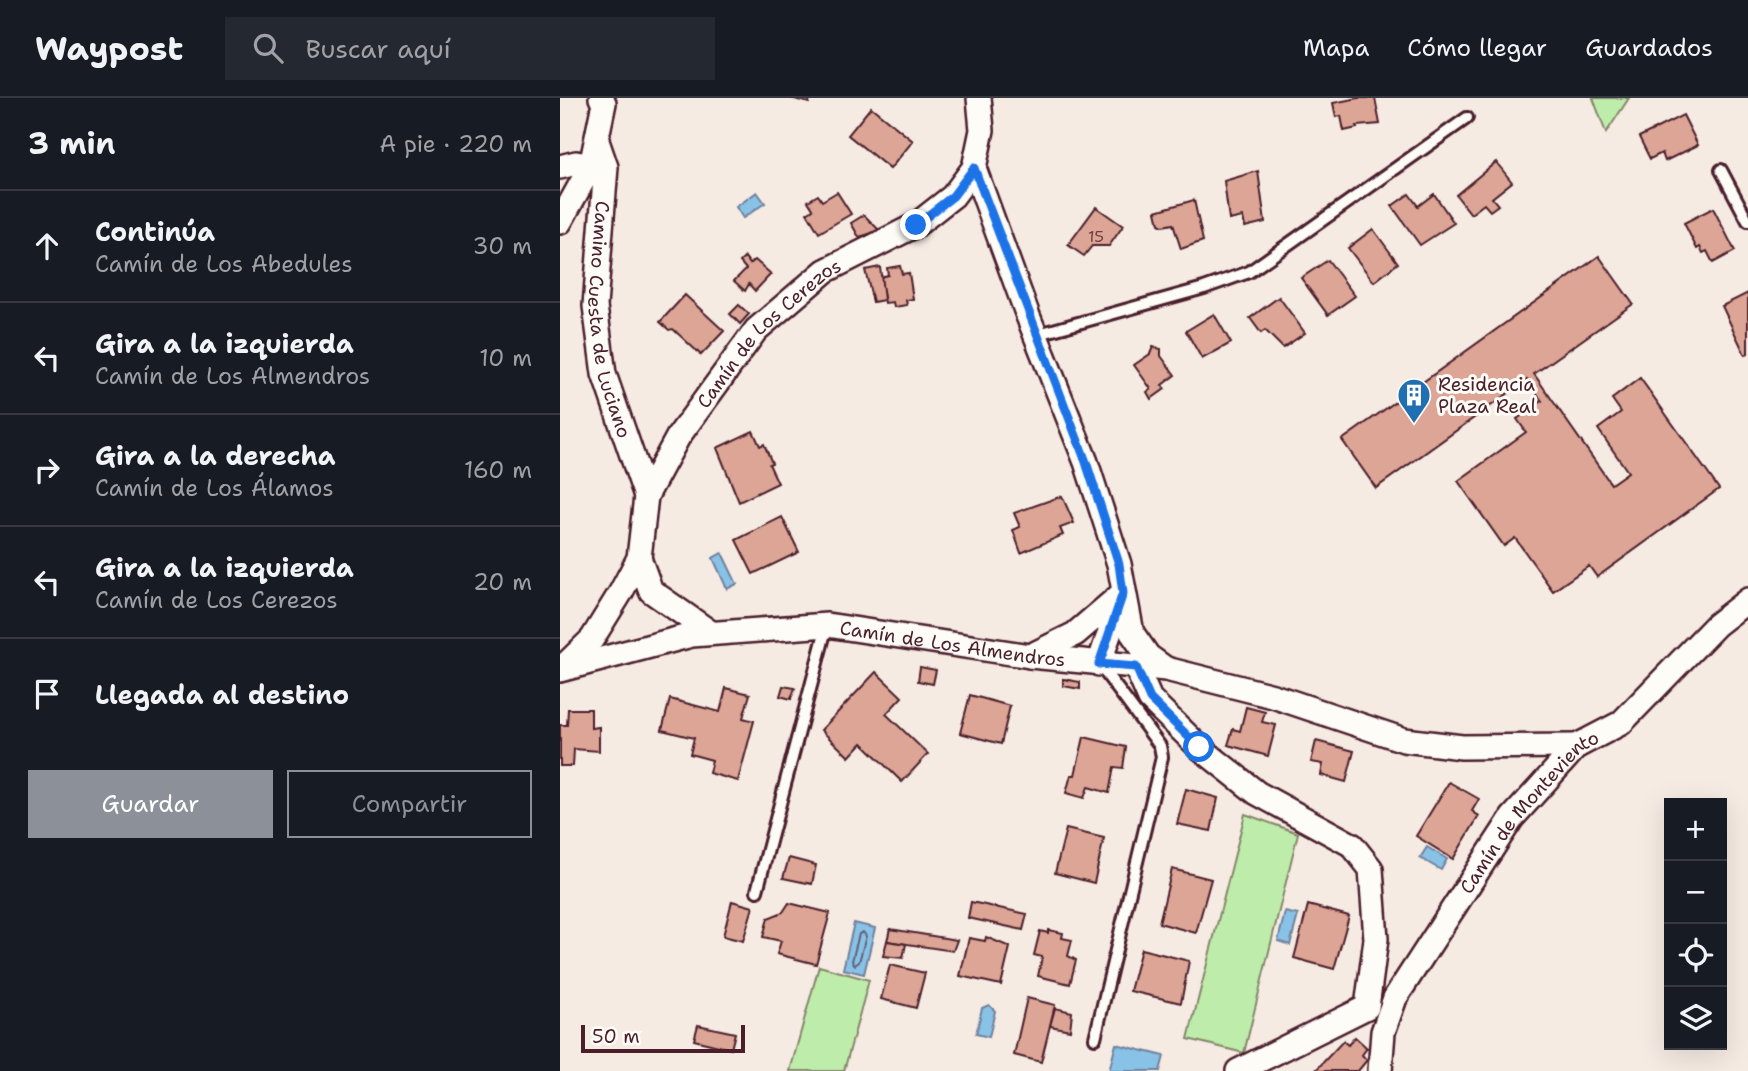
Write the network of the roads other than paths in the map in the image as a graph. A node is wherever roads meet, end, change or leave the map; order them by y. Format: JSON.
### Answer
{"nodes":[{"id":1,"x":979,"y":98,"type":"edge"},
{"id":2,"x":605,"y":100,"type":"edge"},
{"id":3,"x":1466,"y":118,"type":"dead end"},
{"id":4,"x":597,"y":141,"type":"junction"},
{"id":5,"x":591,"y":166,"type":"junction"},
{"id":6,"x":560,"y":167,"type":"edge"},
{"id":7,"x":974,"y":168,"type":"junction"},
{"id":8,"x":1721,"y":170,"type":"dead end"},
{"id":9,"x":1748,"y":221,"type":"edge"},
{"id":10,"x":560,"y":222,"type":"edge"},
{"id":11,"x":1035,"y":335,"type":"junction"},
{"id":12,"x":646,"y":496,"type":"junction"},
{"id":13,"x":639,"y":558,"type":"junction"},
{"id":14,"x":1123,"y":593,"type":"junction"},
{"id":15,"x":1748,"y":600,"type":"edge"},
{"id":16,"x":827,"y":625,"type":"junction"},
{"id":17,"x":711,"y":633,"type":"junction"},
{"id":18,"x":1030,"y":656,"type":"junction"},
{"id":19,"x":1099,"y":664,"type":"junction"},
{"id":20,"x":1136,"y":667,"type":"junction"},
{"id":21,"x":1166,"y":669,"type":"junction"},
{"id":22,"x":560,"y":670,"type":"edge"},
{"id":23,"x":1577,"y":746,"type":"junction"},
{"id":24,"x":757,"y":891,"type":"dead end"},
{"id":25,"x":1373,"y":1019,"type":"junction"},
{"id":26,"x":1095,"y":1038,"type":"dead end"},
{"id":27,"x":1238,"y":1071,"type":"edge"},
{"id":28,"x":1380,"y":1071,"type":"edge"}],
"edges":[{"from":1,"to":7,"type":"street"},
{"from":2,"to":4,"type":"street"},
{"from":3,"to":11,"type":"lane"},
{"from":4,"to":5,"type":"street"},
{"from":4,"to":12,"type":"street","name":"Camino Cuesta de Luciano"},
{"from":5,"to":6,"type":"street"},
{"from":5,"to":10,"type":"street"},
{"from":7,"to":11,"type":"street"},
{"from":7,"to":12,"type":"street","name":"Camín de Los Cerezos"},
{"from":8,"to":9,"type":"lane"},
{"from":11,"to":14,"type":"street"},
{"from":12,"to":13,"type":"street","name":"Camín de Los Cerezos"},
{"from":13,"to":17,"type":"street"},
{"from":13,"to":22,"type":"street"},
{"from":14,"to":18,"type":"street"},
{"from":14,"to":19,"type":"street"},
{"from":14,"to":21,"type":"street"},
{"from":15,"to":23,"type":"street","name":"Camín de Monteviento"},
{"from":16,"to":17,"type":"street","name":"Camín de Los Almendros"},
{"from":16,"to":18,"type":"street","name":"Camín de Los Almendros"},
{"from":16,"to":24,"type":"lane"},
{"from":17,"to":22,"type":"street","name":"Camín de Los Almendros"},
{"from":18,"to":19,"type":"street","name":"Camín de Los Almendros"},
{"from":19,"to":20,"type":"street","name":"Camín de Los Almendros"},
{"from":19,"to":26,"type":"lane"},
{"from":20,"to":21,"type":"street","name":"Camín de Los Almendros"},
{"from":20,"to":25,"type":"street"},
{"from":21,"to":23,"type":"street","name":"Camín de Los Almendros"},
{"from":23,"to":25,"type":"street","name":"Camín de Monteviento"},
{"from":25,"to":27,"type":"street"},
{"from":25,"to":28,"type":"street","name":"Camín de Monteviento"}]}
